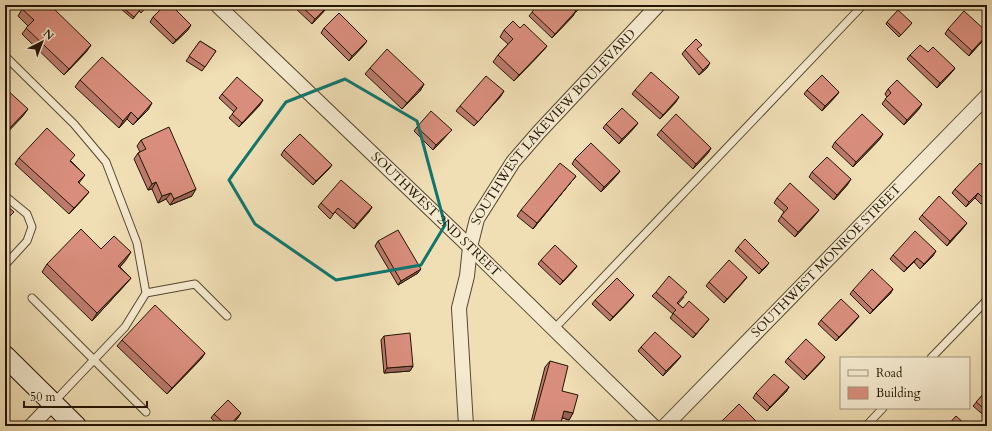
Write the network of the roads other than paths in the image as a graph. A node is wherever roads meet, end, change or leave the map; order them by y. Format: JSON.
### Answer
{"nodes":[{"id":1,"x":217,"y":5,"type":"edge"},
{"id":2,"x":658,"y":5,"type":"edge"},
{"id":3,"x":863,"y":5,"type":"edge"},
{"id":4,"x":5,"y":56,"type":"edge"},
{"id":5,"x":987,"y":96,"type":"edge"},
{"id":6,"x":5,"y":196,"type":"edge"},
{"id":7,"x":470,"y":247,"type":"junction"},
{"id":8,"x":5,"y":265,"type":"edge"},
{"id":9,"x":146,"y":293,"type":"junction"},
{"id":10,"x":32,"y":298,"type":"dead end"},
{"id":11,"x":987,"y":300,"type":"edge"},
{"id":12,"x":227,"y":316,"type":"dead end"},
{"id":13,"x":554,"y":328,"type":"junction"},
{"id":14,"x":5,"y":356,"type":"edge"},
{"id":15,"x":932,"y":357,"type":"edge"},
{"id":16,"x":94,"y":360,"type":"junction"},
{"id":17,"x":53,"y":403,"type":"junction"},
{"id":18,"x":882,"y":409,"type":"edge"},
{"id":19,"x":146,"y":412,"type":"dead end"},
{"id":20,"x":31,"y":426,"type":"edge"},
{"id":21,"x":76,"y":426,"type":"edge"},
{"id":22,"x":466,"y":426,"type":"edge"},
{"id":23,"x":653,"y":426,"type":"edge"},
{"id":24,"x":665,"y":426,"type":"edge"},
{"id":25,"x":866,"y":426,"type":"edge"}],
"edges":[{"from":1,"to":7,"type":"street","name":"SOUTHWEST 2ND STREET"},
{"from":2,"to":7,"type":"street","name":"SOUTHWEST LAKEVIEW BOULEVARD"},
{"from":3,"to":13,"type":"lane"},
{"from":4,"to":9,"type":"lane"},
{"from":5,"to":24,"type":"street","name":"SOUTHWEST MONROE STREET"},
{"from":6,"to":8,"type":"lane"},
{"from":7,"to":13,"type":"street","name":"SOUTHWEST 2ND STREET"},
{"from":7,"to":22,"type":"street","name":"SOUTHWEST LAKEVIEW BOULEVARD"},
{"from":9,"to":12,"type":"lane"},
{"from":9,"to":16,"type":"lane"},
{"from":10,"to":16,"type":"lane"},
{"from":11,"to":15,"type":"lane"},
{"from":13,"to":23,"type":"street","name":"SOUTHWEST 2ND STREET"},
{"from":14,"to":17,"type":"main road"},
{"from":16,"to":17,"type":"lane"},
{"from":16,"to":19,"type":"lane"},
{"from":17,"to":20,"type":"street"},
{"from":17,"to":21,"type":"main road"},
{"from":18,"to":25,"type":"lane"}]}
